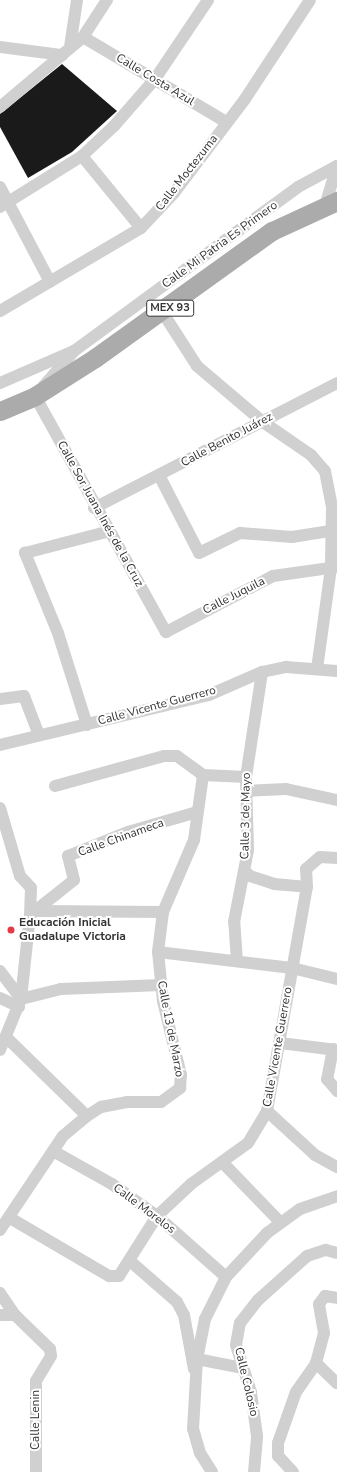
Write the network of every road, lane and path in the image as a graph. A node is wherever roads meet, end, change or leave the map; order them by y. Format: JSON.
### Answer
{"nodes":[{"id":1,"x":77,"y":0,"type":"edge"},
{"id":2,"x":107,"y":0,"type":"edge"},
{"id":3,"x":208,"y":0,"type":"edge"},
{"id":4,"x":310,"y":0,"type":"edge"},
{"id":5,"x":83,"y":37,"type":"junction"},
{"id":6,"x":0,"y":47,"type":"edge"},
{"id":7,"x":66,"y":51,"type":"junction"},
{"id":8,"x":155,"y":79,"type":"junction"},
{"id":9,"x":0,"y":107,"type":"edge"},
{"id":10,"x":226,"y":122,"type":"junction"},
{"id":11,"x":82,"y":156,"type":"junction"},
{"id":12,"x":337,"y":166,"type":"edge"},
{"id":13,"x":0,"y":187,"type":"edge"},
{"id":14,"x":331,"y":204,"type":"edge"},
{"id":15,"x":4,"y":205,"type":"edge"},
{"id":16,"x":141,"y":228,"type":"junction"},
{"id":17,"x":50,"y":282,"type":"junction"},
{"id":18,"x":0,"y":311,"type":"edge"},
{"id":19,"x":163,"y":313,"type":"junction"},
{"id":20,"x":74,"y":351,"type":"junction"},
{"id":21,"x":0,"y":383,"type":"edge"},
{"id":22,"x":337,"y":383,"type":"edge"},
{"id":23,"x":35,"y":396,"type":"junction"},
{"id":24,"x":0,"y":411,"type":"edge"},
{"id":25,"x":263,"y":422,"type":"junction"},
{"id":26,"x":160,"y":477,"type":"junction"},
{"id":27,"x":94,"y":508,"type":"junction"},
{"id":28,"x":110,"y":531,"type":"junction"},
{"id":29,"x":331,"y":531,"type":"junction"},
{"id":30,"x":334,"y":568,"type":"edge"},
{"id":31,"x":166,"y":632,"type":"joint"},
{"id":32,"x":317,"y":669,"type":"junction"},
{"id":33,"x":337,"y":671,"type":"edge"},
{"id":34,"x":262,"y":672,"type":"junction"},
{"id":35,"x":0,"y":699,"type":"edge"},
{"id":36,"x":88,"y":725,"type":"junction"},
{"id":37,"x":38,"y":733,"type":"junction"},
{"id":38,"x":0,"y":745,"type":"edge"},
{"id":39,"x":203,"y":775,"type":"junction"},
{"id":40,"x":246,"y":777,"type":"junction"},
{"id":41,"x":55,"y":786,"type":"dead end"},
{"id":42,"x":246,"y":791,"type":"junction"},
{"id":43,"x":337,"y":800,"type":"edge"},
{"id":44,"x":0,"y":808,"type":"edge"},
{"id":45,"x":197,"y":812,"type":"junction"},
{"id":46,"x":337,"y":858,"type":"edge"},
{"id":47,"x":245,"y":871,"type":"junction"},
{"id":48,"x":307,"y":887,"type":"junction"},
{"id":49,"x":163,"y":912,"type":"junction"},
{"id":50,"x":33,"y":913,"type":"junction"},
{"id":51,"x":158,"y":952,"type":"junction"},
{"id":52,"x":237,"y":961,"type":"junction"},
{"id":53,"x":292,"y":968,"type":"junction"},
{"id":54,"x":0,"y":971,"type":"edge"},
{"id":55,"x":337,"y":979,"type":"edge"},
{"id":56,"x":161,"y":985,"type":"junction"},
{"id":57,"x":0,"y":998,"type":"edge"},
{"id":58,"x":20,"y":1003,"type":"junction"},
{"id":59,"x":6,"y":1037,"type":"junction"},
{"id":60,"x":280,"y":1043,"type":"junction"},
{"id":61,"x":335,"y":1049,"type":"edge"},
{"id":62,"x":0,"y":1050,"type":"edge"},
{"id":63,"x":337,"y":1091,"type":"edge"},
{"id":64,"x":267,"y":1111,"type":"junction"},
{"id":65,"x":87,"y":1116,"type":"junction"},
{"id":66,"x":53,"y":1151,"type":"junction"},
{"id":67,"x":222,"y":1162,"type":"junction"},
{"id":68,"x":337,"y":1167,"type":"edge"},
{"id":69,"x":337,"y":1196,"type":"edge"},
{"id":70,"x":157,"y":1216,"type":"junction"},
{"id":71,"x":10,"y":1218,"type":"junction"},
{"id":72,"x":280,"y":1222,"type":"junction"},
{"id":73,"x":0,"y":1230,"type":"edge"},
{"id":74,"x":337,"y":1253,"type":"edge"},
{"id":75,"x":130,"y":1261,"type":"junction"},
{"id":76,"x":226,"y":1277,"type":"junction"},
{"id":77,"x":0,"y":1293,"type":"edge"},
{"id":78,"x":337,"y":1298,"type":"edge"},
{"id":79,"x":15,"y":1315,"type":"junction"},
{"id":80,"x":0,"y":1316,"type":"edge"},
{"id":81,"x":197,"y":1359,"type":"junction"},
{"id":82,"x":316,"y":1363,"type":"junction"},
{"id":83,"x":242,"y":1368,"type":"junction"},
{"id":84,"x":196,"y":1375,"type":"junction"},
{"id":85,"x":337,"y":1383,"type":"edge"},
{"id":86,"x":36,"y":1472,"type":"edge"},
{"id":87,"x":212,"y":1472,"type":"edge"},
{"id":88,"x":254,"y":1472,"type":"edge"},
{"id":89,"x":293,"y":1472,"type":"edge"}],
"edges":[{"from":1,"to":7,"type":"street"},
{"from":2,"to":5,"type":"street"},
{"from":3,"to":8,"type":"street"},
{"from":4,"to":10,"type":"street","name":"Calle Moctezuma"},
{"from":5,"to":7,"type":"street"},
{"from":5,"to":8,"type":"street","name":"Calle Costa Azul"},
{"from":6,"to":7,"type":"street"},
{"from":7,"to":9,"type":"street"},
{"from":8,"to":10,"type":"street","name":"Calle Costa Azul"},
{"from":8,"to":11,"type":"street"},
{"from":10,"to":16,"type":"street","name":"Calle Moctezuma"},
{"from":11,"to":15,"type":"street"},
{"from":11,"to":16,"type":"street"},
{"from":12,"to":14,"type":"street"},
{"from":12,"to":20,"type":"street","name":"Calle Mi Patria Es Primero"},
{"from":13,"to":15,"type":"street"},
{"from":14,"to":19,"type":"main road","number":"MEX 93"},
{"from":15,"to":17,"type":"street"},
{"from":16,"to":17,"type":"street","name":"Calle Moctezuma"},
{"from":17,"to":18,"type":"street","name":"Calle Moctezuma"},
{"from":19,"to":23,"type":"main road","number":"MEX 93"},
{"from":19,"to":25,"type":"street"},
{"from":20,"to":21,"type":"street","name":"Calle Mi Patria Es Primero"},
{"from":20,"to":23,"type":"street"},
{"from":22,"to":25,"type":"street","name":"Calle Benito Juárez"},
{"from":23,"to":24,"type":"main road","number":"MEX 93"},
{"from":23,"to":27,"type":"street","name":"Calle Sor Juana Inés de la Cruz"},
{"from":25,"to":26,"type":"street","name":"Calle Benito Juárez"},
{"from":25,"to":29,"type":"street"},
{"from":26,"to":27,"type":"street","name":"Calle Benito Juárez"},
{"from":26,"to":29,"type":"street"},
{"from":27,"to":28,"type":"street","name":"Calle Sor Juana Inés de la Cruz"},
{"from":28,"to":31,"type":"street","name":"Calle Sor Juana Inés de la Cruz"},
{"from":28,"to":36,"type":"street"},
{"from":29,"to":30,"type":"street"},
{"from":30,"to":31,"type":"street","name":"Calle Juquila"},
{"from":30,"to":32,"type":"street"},
{"from":32,"to":33,"type":"street","name":"Calle Vicente Guerrero"},
{"from":32,"to":34,"type":"street","name":"Calle Vicente Guerrero"},
{"from":34,"to":36,"type":"street","name":"Calle Vicente Guerrero"},
{"from":34,"to":40,"type":"street","name":"Calle 3 de Mayo"},
{"from":35,"to":37,"type":"street"},
{"from":36,"to":37,"type":"street","name":"Calle Vicente Guerrero"},
{"from":37,"to":38,"type":"street","name":"Calle Vicente Guerrero"},
{"from":39,"to":40,"type":"street"},
{"from":39,"to":41,"type":"street"},
{"from":39,"to":45,"type":"street","name":"Calle 13 de Marzo"},
{"from":40,"to":42,"type":"street","name":"Calle 3 de Mayo"},
{"from":42,"to":43,"type":"street"},
{"from":42,"to":47,"type":"street","name":"Calle 3 de Mayo"},
{"from":44,"to":50,"type":"street"},
{"from":45,"to":49,"type":"street","name":"Calle 13 de Marzo"},
{"from":45,"to":50,"type":"street","name":"Calle Chinameca"},
{"from":46,"to":48,"type":"street","name":"Calle Vicente Guerrero"},
{"from":47,"to":48,"type":"street"},
{"from":47,"to":52,"type":"street","name":"Calle 3 de Mayo"},
{"from":48,"to":53,"type":"street","name":"Calle Vicente Guerrero"},
{"from":49,"to":50,"type":"street"},
{"from":49,"to":51,"type":"street","name":"Calle 13 de Marzo"},
{"from":50,"to":58,"type":"street"},
{"from":51,"to":52,"type":"street"},
{"from":51,"to":56,"type":"street","name":"Calle 13 de Marzo"},
{"from":52,"to":53,"type":"street"},
{"from":53,"to":55,"type":"street"},
{"from":53,"to":60,"type":"street","name":"Calle Vicente Guerrero"},
{"from":54,"to":58,"type":"street"},
{"from":56,"to":58,"type":"street"},
{"from":56,"to":65,"type":"street","name":"Calle 13 de Marzo"},
{"from":57,"to":58,"type":"street"},
{"from":58,"to":59,"type":"street"},
{"from":59,"to":62,"type":"street"},
{"from":59,"to":65,"type":"street"},
{"from":60,"to":61,"type":"street"},
{"from":60,"to":64,"type":"street","name":"Calle Vicente Guerrero"},
{"from":61,"to":63,"type":"street"},
{"from":64,"to":67,"type":"street","name":"Calle Vicente Guerrero"},
{"from":64,"to":68,"type":"street"},
{"from":65,"to":66,"type":"street","name":"Calle 13 de Marzo"},
{"from":66,"to":70,"type":"street","name":"Calle Morelos"},
{"from":66,"to":71,"type":"street","name":"Calle 13 de Marzo"},
{"from":67,"to":70,"type":"street","name":"Calle Vicente Guerrero"},
{"from":67,"to":72,"type":"street"},
{"from":69,"to":72,"type":"street"},
{"from":70,"to":75,"type":"street","name":"Calle Vicente Guerrero"},
{"from":70,"to":76,"type":"street","name":"Calle Morelos"},
{"from":71,"to":73,"type":"street","name":"Calle 13 de Marzo"},
{"from":71,"to":75,"type":"street","name":"Calle Vicente Guerrero"},
{"from":72,"to":76,"type":"street"},
{"from":74,"to":83,"type":"street","name":"Calle Colosio"},
{"from":75,"to":84,"type":"street"},
{"from":76,"to":81,"type":"street"},
{"from":77,"to":79,"type":"street"},
{"from":78,"to":82,"type":"street"},
{"from":79,"to":80,"type":"street"},
{"from":79,"to":86,"type":"street","name":"Calle Lenin"},
{"from":81,"to":83,"type":"street"},
{"from":81,"to":84,"type":"street"},
{"from":82,"to":85,"type":"street"},
{"from":82,"to":89,"type":"street"},
{"from":83,"to":88,"type":"street","name":"Calle Colosio"},
{"from":84,"to":87,"type":"street"}]}
